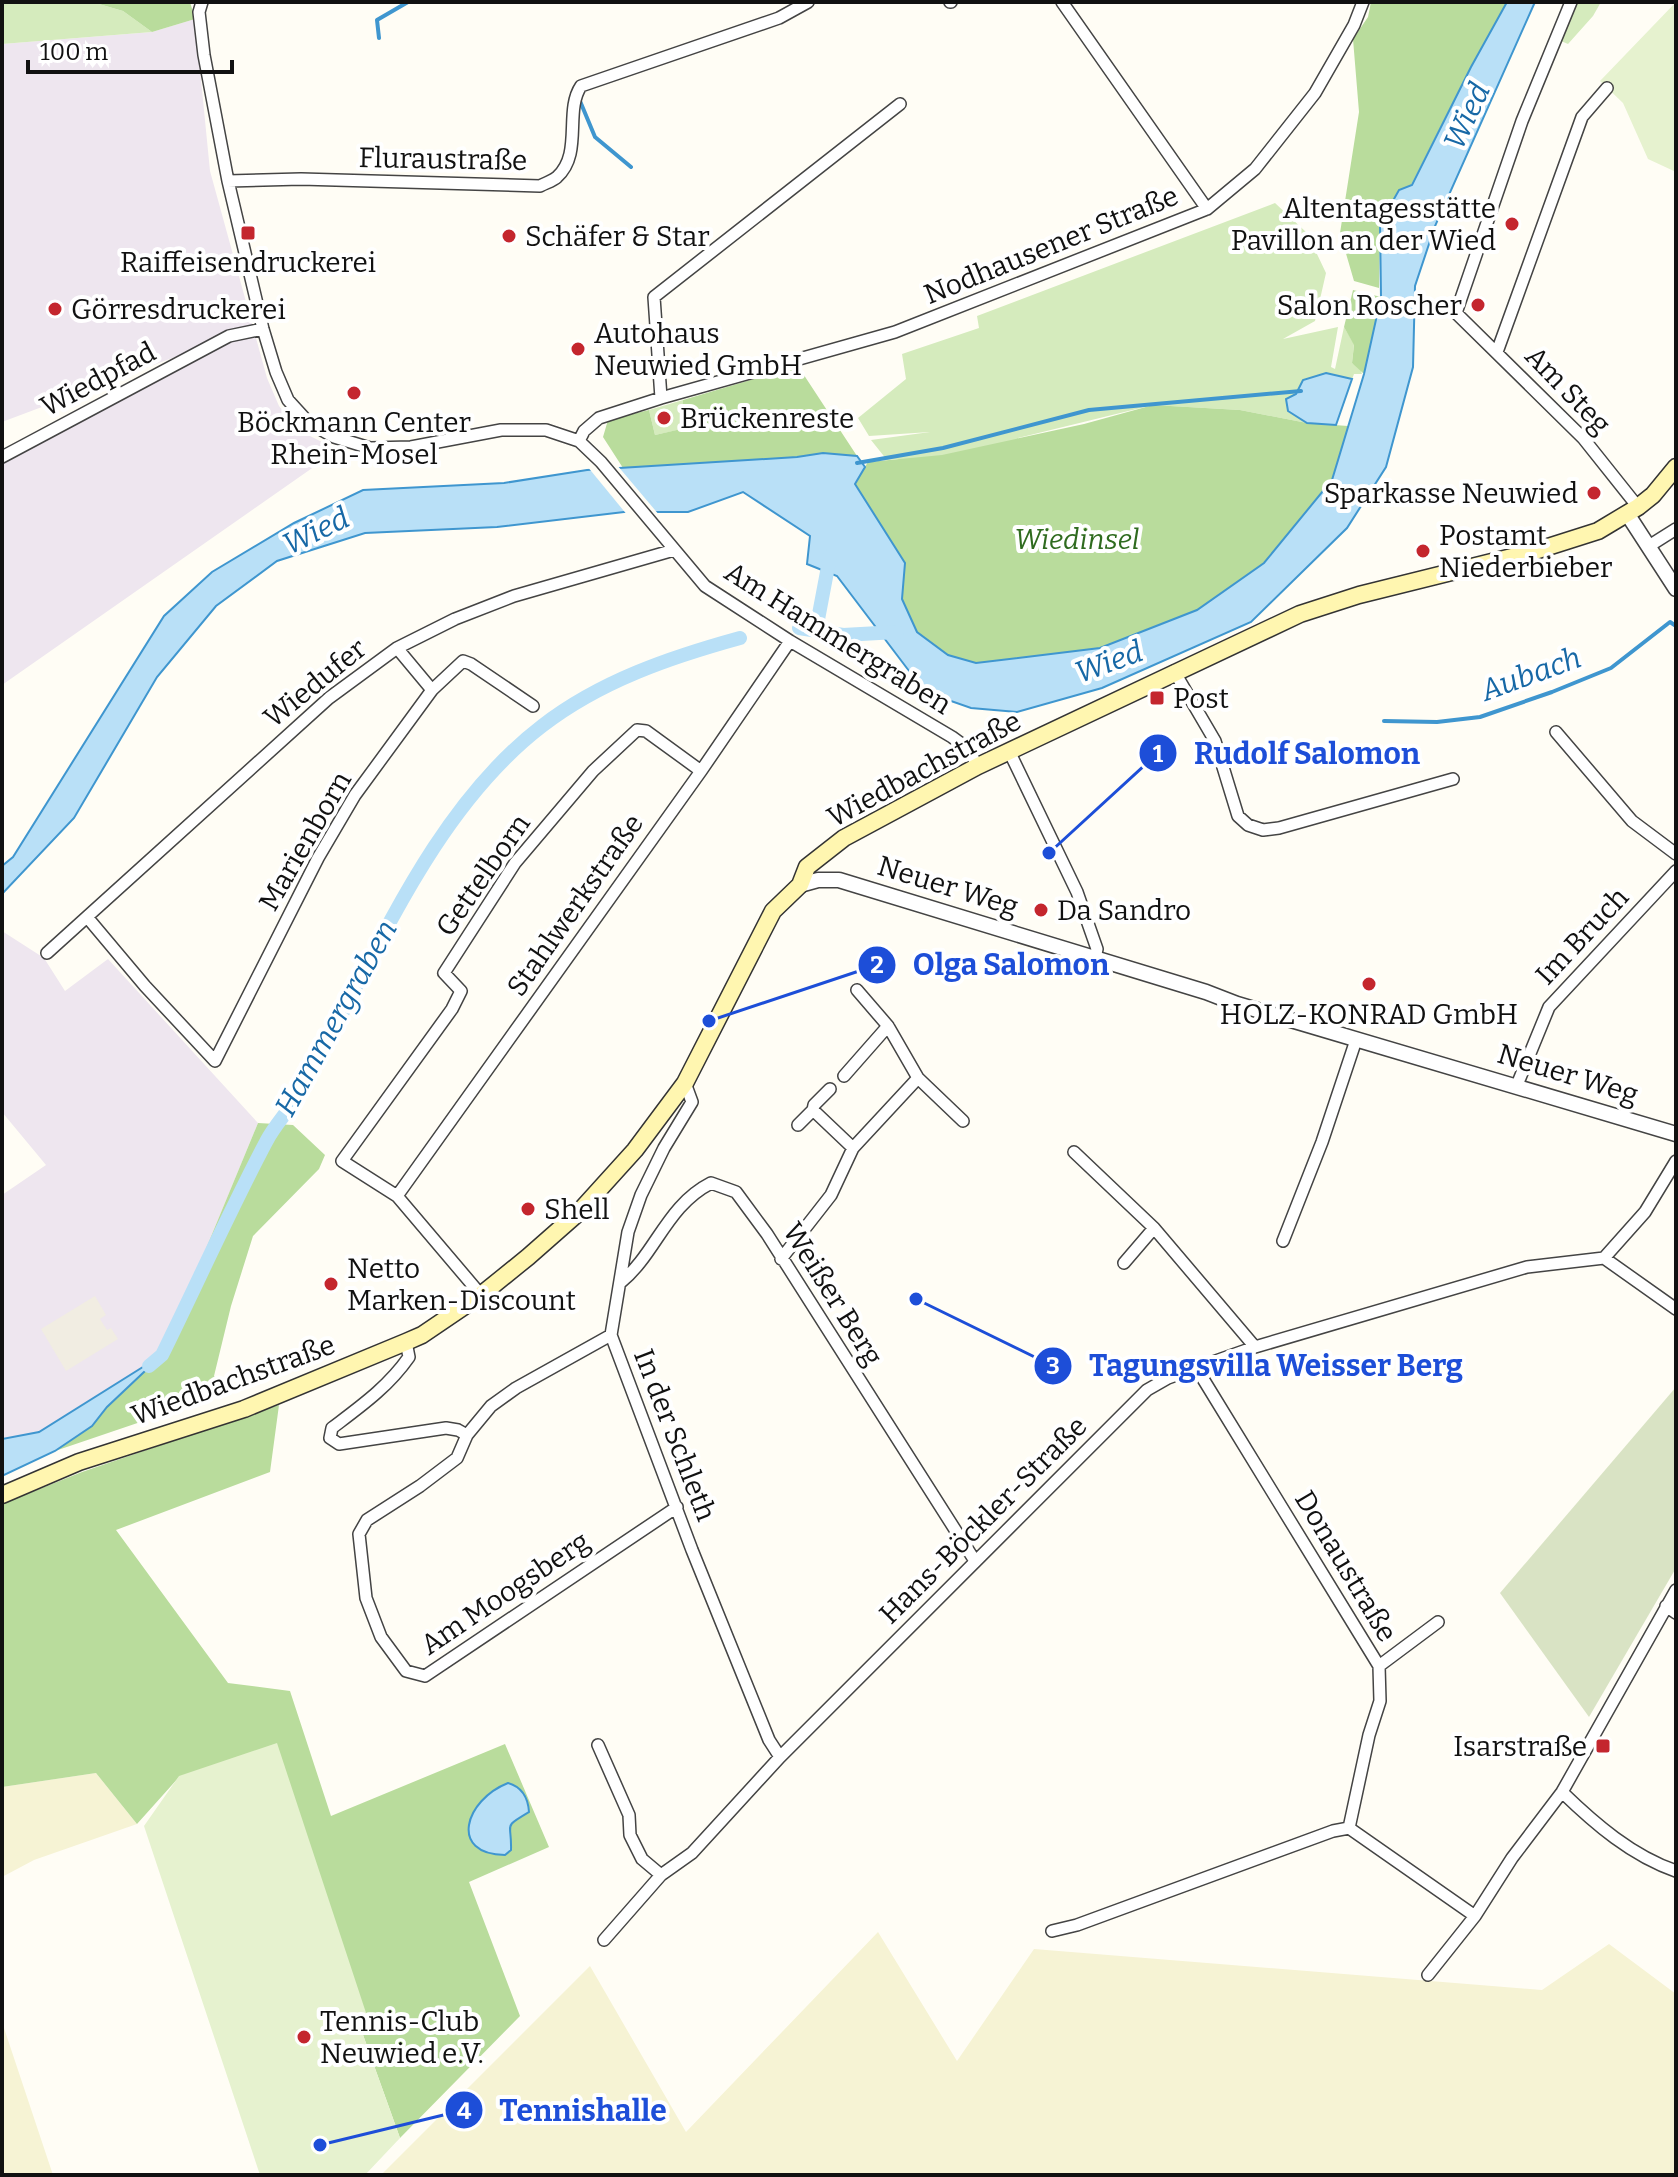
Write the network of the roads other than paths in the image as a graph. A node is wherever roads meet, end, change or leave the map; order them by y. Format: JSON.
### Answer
{"nodes":[{"id":1,"x":202,"y":2,"type":"edge"},
{"id":2,"x":808,"y":2,"type":"edge"},
{"id":3,"x":1062,"y":2,"type":"edge"},
{"id":4,"x":1363,"y":2,"type":"edge"},
{"id":5,"x":1571,"y":2,"type":"edge"},
{"id":6,"x":1607,"y":88,"type":"dead end"},
{"id":7,"x":900,"y":104,"type":"dead end"},
{"id":8,"x":228,"y":181,"type":"junction"},
{"id":9,"x":1207,"y":209,"type":"junction"},
{"id":10,"x":263,"y":329,"type":"junction"},
{"id":11,"x":1497,"y":352,"type":"junction"},
{"id":12,"x":661,"y":398,"type":"junction"},
{"id":13,"x":579,"y":441,"type":"junction"},
{"id":14,"x":2,"y":457,"type":"edge"},
{"id":15,"x":1676,"y":467,"type":"edge"},
{"id":16,"x":1633,"y":511,"type":"junction"},
{"id":17,"x":1676,"y":529,"type":"edge"},
{"id":18,"x":1649,"y":546,"type":"junction"},
{"id":19,"x":674,"y":550,"type":"junction"},
{"id":20,"x":1676,"y":589,"type":"edge"},
{"id":21,"x":790,"y":641,"type":"junction"},
{"id":22,"x":397,"y":648,"type":"junction"},
{"id":23,"x":1174,"y":671,"type":"junction"},
{"id":24,"x":432,"y":690,"type":"junction"},
{"id":25,"x":533,"y":706,"type":"dead end"},
{"id":26,"x":1556,"y":732,"type":"dead end"},
{"id":27,"x":1009,"y":751,"type":"junction"},
{"id":28,"x":978,"y":766,"type":"junction"},
{"id":29,"x":701,"y":771,"type":"junction"},
{"id":30,"x":1453,"y":779,"type":"dead end"},
{"id":31,"x":1676,"y":854,"type":"edge"},
{"id":32,"x":1676,"y":871,"type":"edge"},
{"id":33,"x":800,"y":885,"type":"junction"},
{"id":34,"x":87,"y":917,"type":"junction"},
{"id":35,"x":47,"y":953,"type":"dead end"},
{"id":36,"x":1095,"y":958,"type":"junction"},
{"id":37,"x":857,"y":990,"type":"dead end"},
{"id":38,"x":888,"y":1026,"type":"junction"},
{"id":39,"x":1356,"y":1040,"type":"junction"},
{"id":40,"x":844,"y":1076,"type":"dead end"},
{"id":41,"x":918,"y":1078,"type":"junction"},
{"id":42,"x":685,"y":1083,"type":"junction"},
{"id":43,"x":1517,"y":1085,"type":"junction"},
{"id":44,"x":830,"y":1089,"type":"dead end"},
{"id":45,"x":813,"y":1110,"type":"junction"},
{"id":46,"x":963,"y":1121,"type":"dead end"},
{"id":47,"x":798,"y":1125,"type":"dead end"},
{"id":48,"x":1676,"y":1134,"type":"edge"},
{"id":49,"x":853,"y":1148,"type":"junction"},
{"id":50,"x":1074,"y":1152,"type":"dead end"},
{"id":51,"x":1676,"y":1161,"type":"edge"},
{"id":52,"x":397,"y":1196,"type":"junction"},
{"id":53,"x":1154,"y":1228,"type":"junction"},
{"id":54,"x":1283,"y":1241,"type":"dead end"},
{"id":55,"x":1604,"y":1258,"type":"junction"},
{"id":56,"x":781,"y":1259,"type":"junction"},
{"id":57,"x":1124,"y":1263,"type":"dead end"},
{"id":58,"x":620,"y":1283,"type":"junction"},
{"id":59,"x":481,"y":1295,"type":"junction"},
{"id":60,"x":1676,"y":1309,"type":"edge"},
{"id":61,"x":611,"y":1335,"type":"junction"},
{"id":62,"x":406,"y":1342,"type":"junction"},
{"id":63,"x":1255,"y":1347,"type":"junction"},
{"id":64,"x":1197,"y":1369,"type":"junction"},
{"id":65,"x":467,"y":1435,"type":"junction"},
{"id":66,"x":2,"y":1495,"type":"edge"},
{"id":67,"x":677,"y":1507,"type":"junction"},
{"id":68,"x":975,"y":1561,"type":"junction"},
{"id":69,"x":1676,"y":1590,"type":"edge"},
{"id":70,"x":1671,"y":1609,"type":"edge"},
{"id":71,"x":1438,"y":1622,"type":"dead end"},
{"id":72,"x":1379,"y":1666,"type":"junction"},
{"id":73,"x":598,"y":1745,"type":"dead end"},
{"id":74,"x":780,"y":1757,"type":"junction"},
{"id":75,"x":1562,"y":1792,"type":"junction"},
{"id":76,"x":1349,"y":1828,"type":"junction"},
{"id":77,"x":1676,"y":1871,"type":"edge"},
{"id":78,"x":661,"y":1875,"type":"junction"},
{"id":79,"x":1475,"y":1916,"type":"junction"},
{"id":80,"x":1052,"y":1931,"type":"dead end"},
{"id":81,"x":604,"y":1940,"type":"dead end"},
{"id":82,"x":1428,"y":1975,"type":"dead end"}],
"edges":[{"from":1,"to":8,"type":"street"},
{"from":2,"to":8,"type":"street","name":"Fluraustraße"},
{"from":3,"to":9,"type":"street"},
{"from":4,"to":9,"type":"street","name":"Nodhausener Straße"},
{"from":5,"to":11,"type":"street","name":"Am Steg"},
{"from":6,"to":11,"type":"street"},
{"from":7,"to":12,"type":"street"},
{"from":8,"to":10,"type":"street"},
{"from":9,"to":12,"type":"street","name":"Nodhausener Straße"},
{"from":10,"to":13,"type":"street"},
{"from":10,"to":14,"type":"street","name":"Wiedpfad"},
{"from":11,"to":16,"type":"street","name":"Am Steg"},
{"from":12,"to":13,"type":"street","name":"Nodhausener Straße"},
{"from":13,"to":19,"type":"street","name":"Am Hammergraben"},
{"from":15,"to":16,"type":"main road","name":"Wiedbachstraße"},
{"from":16,"to":18,"type":"street"},
{"from":16,"to":23,"type":"main road","name":"Wiedbachstraße"},
{"from":17,"to":18,"type":"street"},
{"from":18,"to":20,"type":"street"},
{"from":19,"to":21,"type":"street","name":"Am Hammergraben"},
{"from":19,"to":22,"type":"street","name":"Wiedufer"},
{"from":21,"to":28,"type":"street","name":"Am Hammergraben"},
{"from":21,"to":29,"type":"street","name":"Stahlwerkstraße"},
{"from":22,"to":24,"type":"street"},
{"from":22,"to":34,"type":"street","name":"Wiedufer"},
{"from":23,"to":27,"type":"main road","name":"Wiedbachstraße"},
{"from":23,"to":30,"type":"street"},
{"from":24,"to":25,"type":"street","name":"Marienborn"},
{"from":24,"to":34,"type":"street","name":"Marienborn"},
{"from":26,"to":31,"type":"street"},
{"from":27,"to":28,"type":"main road","name":"Wiedbachstraße"},
{"from":27,"to":36,"type":"street"},
{"from":28,"to":33,"type":"main road","name":"Wiedbachstraße"},
{"from":29,"to":52,"type":"street","name":"Stahlwerkstraße"},
{"from":29,"to":52,"type":"street","name":"Gettelborn"},
{"from":32,"to":43,"type":"street","name":"Im Bruch"},
{"from":33,"to":36,"type":"street","name":"Neuer Weg"},
{"from":33,"to":42,"type":"main road","name":"Wiedbachstraße"},
{"from":34,"to":35,"type":"street","name":"Wiedufer"},
{"from":36,"to":39,"type":"street","name":"Neuer Weg"},
{"from":37,"to":38,"type":"street"},
{"from":38,"to":40,"type":"street"},
{"from":38,"to":41,"type":"street"},
{"from":39,"to":43,"type":"street","name":"Neuer Weg"},
{"from":39,"to":54,"type":"street"},
{"from":41,"to":46,"type":"street"},
{"from":41,"to":49,"type":"street"},
{"from":42,"to":58,"type":"street","name":"In der Schleth"},
{"from":42,"to":59,"type":"main road","name":"Wiedbachstraße"},
{"from":43,"to":48,"type":"street","name":"Neuer Weg"},
{"from":44,"to":45,"type":"street"},
{"from":45,"to":47,"type":"street"},
{"from":45,"to":49,"type":"street"},
{"from":49,"to":56,"type":"street"},
{"from":50,"to":53,"type":"street"},
{"from":51,"to":55,"type":"street"},
{"from":52,"to":59,"type":"street"},
{"from":53,"to":57,"type":"street"},
{"from":53,"to":63,"type":"street"},
{"from":55,"to":60,"type":"street"},
{"from":55,"to":63,"type":"street","name":"Hans-Böckler-Straße"},
{"from":56,"to":58,"type":"street","name":"Weißer Berg"},
{"from":56,"to":68,"type":"street","name":"Weißer Berg"},
{"from":58,"to":61,"type":"street","name":"In der Schleth"},
{"from":59,"to":62,"type":"main road","name":"Wiedbachstraße"},
{"from":61,"to":65,"type":"street","name":"Am Moogsberg"},
{"from":61,"to":67,"type":"street","name":"In der Schleth"},
{"from":62,"to":65,"type":"street"},
{"from":62,"to":66,"type":"main road","name":"Wiedbachstraße"},
{"from":63,"to":64,"type":"street","name":"Hans-Böckler-Straße"},
{"from":64,"to":68,"type":"street","name":"Hans-Böckler-Straße"},
{"from":64,"to":72,"type":"street","name":"Donaustraße"},
{"from":65,"to":67,"type":"street","name":"Am Moogsberg"},
{"from":67,"to":74,"type":"street","name":"In der Schleth"},
{"from":68,"to":74,"type":"street","name":"Hans-Böckler-Straße"},
{"from":69,"to":70,"type":"street"},
{"from":70,"to":75,"type":"street"},
{"from":71,"to":72,"type":"street"},
{"from":72,"to":76,"type":"street","name":"Donaustraße"},
{"from":73,"to":78,"type":"street"},
{"from":74,"to":78,"type":"street","name":"Hans-Böckler-Straße"},
{"from":75,"to":77,"type":"street"},
{"from":75,"to":79,"type":"street"},
{"from":76,"to":79,"type":"street"},
{"from":76,"to":80,"type":"street"},
{"from":78,"to":81,"type":"street","name":"Hans-Böckler-Straße"},
{"from":79,"to":82,"type":"street"}]}
